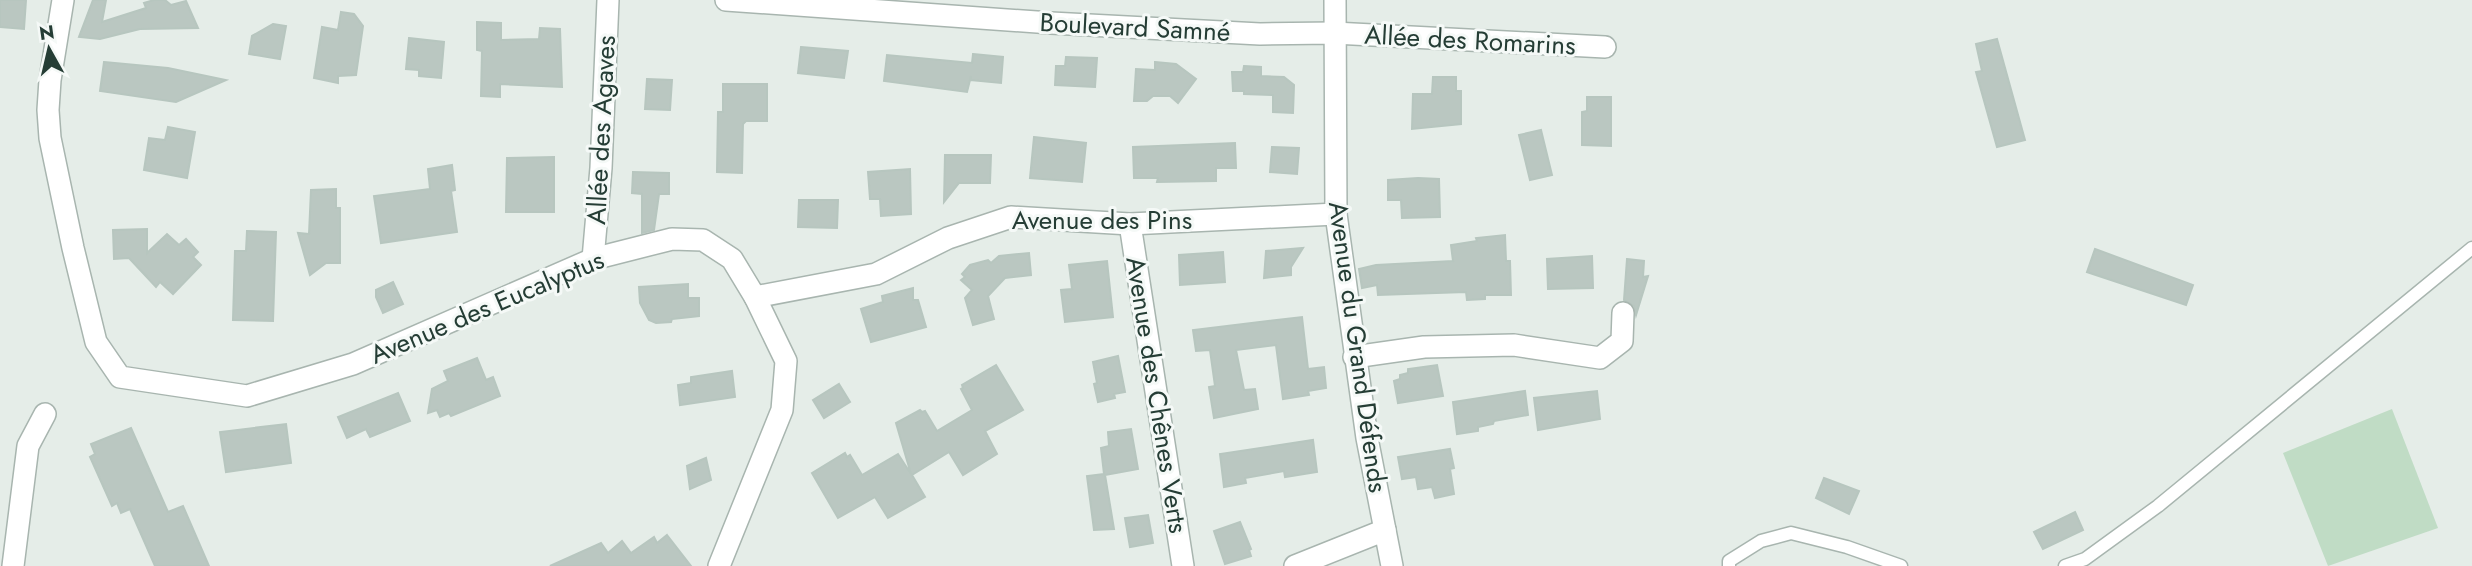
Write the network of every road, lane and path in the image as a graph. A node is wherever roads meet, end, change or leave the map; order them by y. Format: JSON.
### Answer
{"nodes":[{"id":1,"x":63,"y":0,"type":"edge"},
{"id":2,"x":608,"y":0,"type":"edge"},
{"id":3,"x":726,"y":0,"type":"edge"},
{"id":4,"x":1335,"y":0,"type":"edge"},
{"id":5,"x":1334,"y":33,"type":"junction"},
{"id":6,"x":1605,"y":47,"type":"dead end"},
{"id":7,"x":1336,"y":214,"type":"junction"},
{"id":8,"x":1130,"y":223,"type":"junction"},
{"id":9,"x":2472,"y":248,"type":"edge"},
{"id":10,"x":593,"y":259,"type":"junction"},
{"id":11,"x":755,"y":298,"type":"junction"},
{"id":12,"x":1623,"y":313,"type":"dead end"},
{"id":13,"x":1354,"y":357,"type":"junction"},
{"id":14,"x":45,"y":414,"type":"dead end"},
{"id":15,"x":1385,"y":530,"type":"junction"},
{"id":16,"x":13,"y":566,"type":"edge"},
{"id":17,"x":719,"y":566,"type":"edge"},
{"id":18,"x":1184,"y":566,"type":"edge"},
{"id":19,"x":1295,"y":566,"type":"edge"},
{"id":20,"x":1392,"y":566,"type":"edge"},
{"id":21,"x":1729,"y":566,"type":"edge"},
{"id":22,"x":1901,"y":566,"type":"edge"},
{"id":23,"x":2065,"y":566,"type":"edge"}],
"edges":[{"from":1,"to":10,"type":"street","name":"Avenue des Eucalyptus"},
{"from":2,"to":10,"type":"street","name":"Allée des Agaves"},
{"from":3,"to":5,"type":"street","name":"Boulevard Samné"},
{"from":4,"to":5,"type":"street","name":"Avenue du Grand Défends"},
{"from":5,"to":6,"type":"street","name":"Allée des Romarins"},
{"from":5,"to":7,"type":"street","name":"Avenue du Grand Défends"},
{"from":7,"to":8,"type":"street","name":"Avenue des Pins"},
{"from":7,"to":13,"type":"street","name":"Avenue du Grand Défends"},
{"from":8,"to":11,"type":"street","name":"Avenue des Pins"},
{"from":8,"to":18,"type":"street","name":"Avenue des Chênes Verts"},
{"from":9,"to":23,"type":"lane"},
{"from":10,"to":11,"type":"street","name":"Avenue des Eucalyptus"},
{"from":11,"to":17,"type":"street","name":"Avenue des Eucalyptus"},
{"from":12,"to":13,"type":"street"},
{"from":13,"to":15,"type":"street","name":"Avenue du Grand Défends"},
{"from":14,"to":16,"type":"street"},
{"from":15,"to":19,"type":"street"},
{"from":15,"to":20,"type":"street","name":"Avenue du Grand Défends"},
{"from":21,"to":22,"type":"lane"}]}
